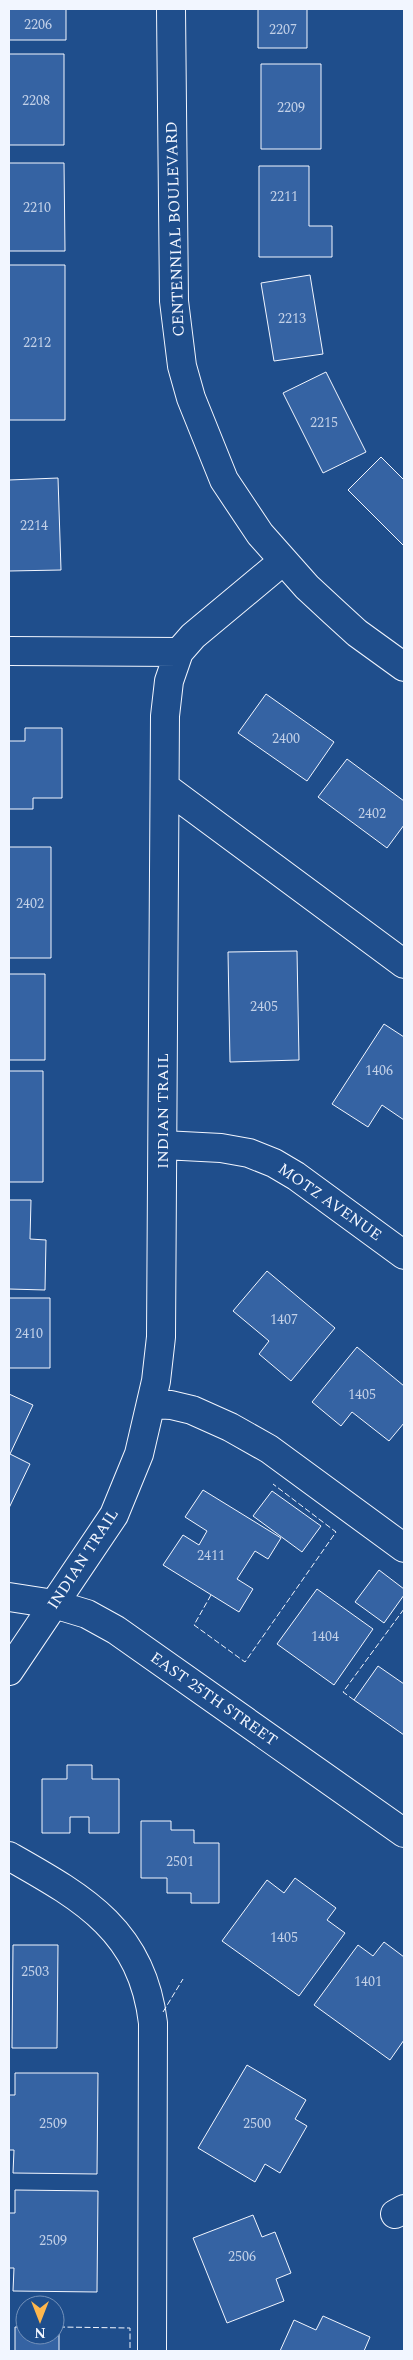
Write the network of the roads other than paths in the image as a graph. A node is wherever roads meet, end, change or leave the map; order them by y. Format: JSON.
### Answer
{"nodes":[{"id":1,"x":170,"y":9,"type":"edge"},
{"id":2,"x":283,"y":561,"type":"junction"},
{"id":3,"x":9,"y":651,"type":"edge"},
{"id":4,"x":179,"y":652,"type":"junction"},
{"id":5,"x":404,"y":666,"type":"edge"},
{"id":6,"x":165,"y":787,"type":"junction"},
{"id":7,"x":404,"y":964,"type":"edge"},
{"id":8,"x":163,"y":1145,"type":"junction"},
{"id":9,"x":404,"y":1255,"type":"edge"},
{"id":10,"x":151,"y":1404,"type":"junction"},
{"id":11,"x":404,"y":1548,"type":"edge"},
{"id":12,"x":9,"y":1597,"type":"edge"},
{"id":13,"x":54,"y":1604,"type":"junction"},
{"id":14,"x":9,"y":1671,"type":"edge"},
{"id":15,"x":404,"y":1833,"type":"edge"},
{"id":16,"x":9,"y":1856,"type":"edge"},
{"id":17,"x":152,"y":2351,"type":"edge"}],
"edges":[{"from":1,"to":2,"type":"street","name":"CENTENNIAL BOULEVARD"},
{"from":2,"to":4,"type":"street","name":"INDIAN TRAIL"},
{"from":2,"to":5,"type":"street","name":"CENTENNIAL BOULEVARD"},
{"from":3,"to":4,"type":"street"},
{"from":4,"to":6,"type":"street","name":"INDIAN TRAIL"},
{"from":6,"to":7,"type":"street"},
{"from":6,"to":8,"type":"street","name":"INDIAN TRAIL"},
{"from":8,"to":9,"type":"street","name":"MOTZ AVENUE"},
{"from":8,"to":10,"type":"street","name":"INDIAN TRAIL"},
{"from":10,"to":11,"type":"street"},
{"from":10,"to":13,"type":"street","name":"INDIAN TRAIL"},
{"from":12,"to":13,"type":"street","name":"EAST 25TH STREET"},
{"from":13,"to":14,"type":"street","name":"INDIAN TRAIL"},
{"from":13,"to":15,"type":"street","name":"EAST 25TH STREET"},
{"from":16,"to":17,"type":"street"}]}
